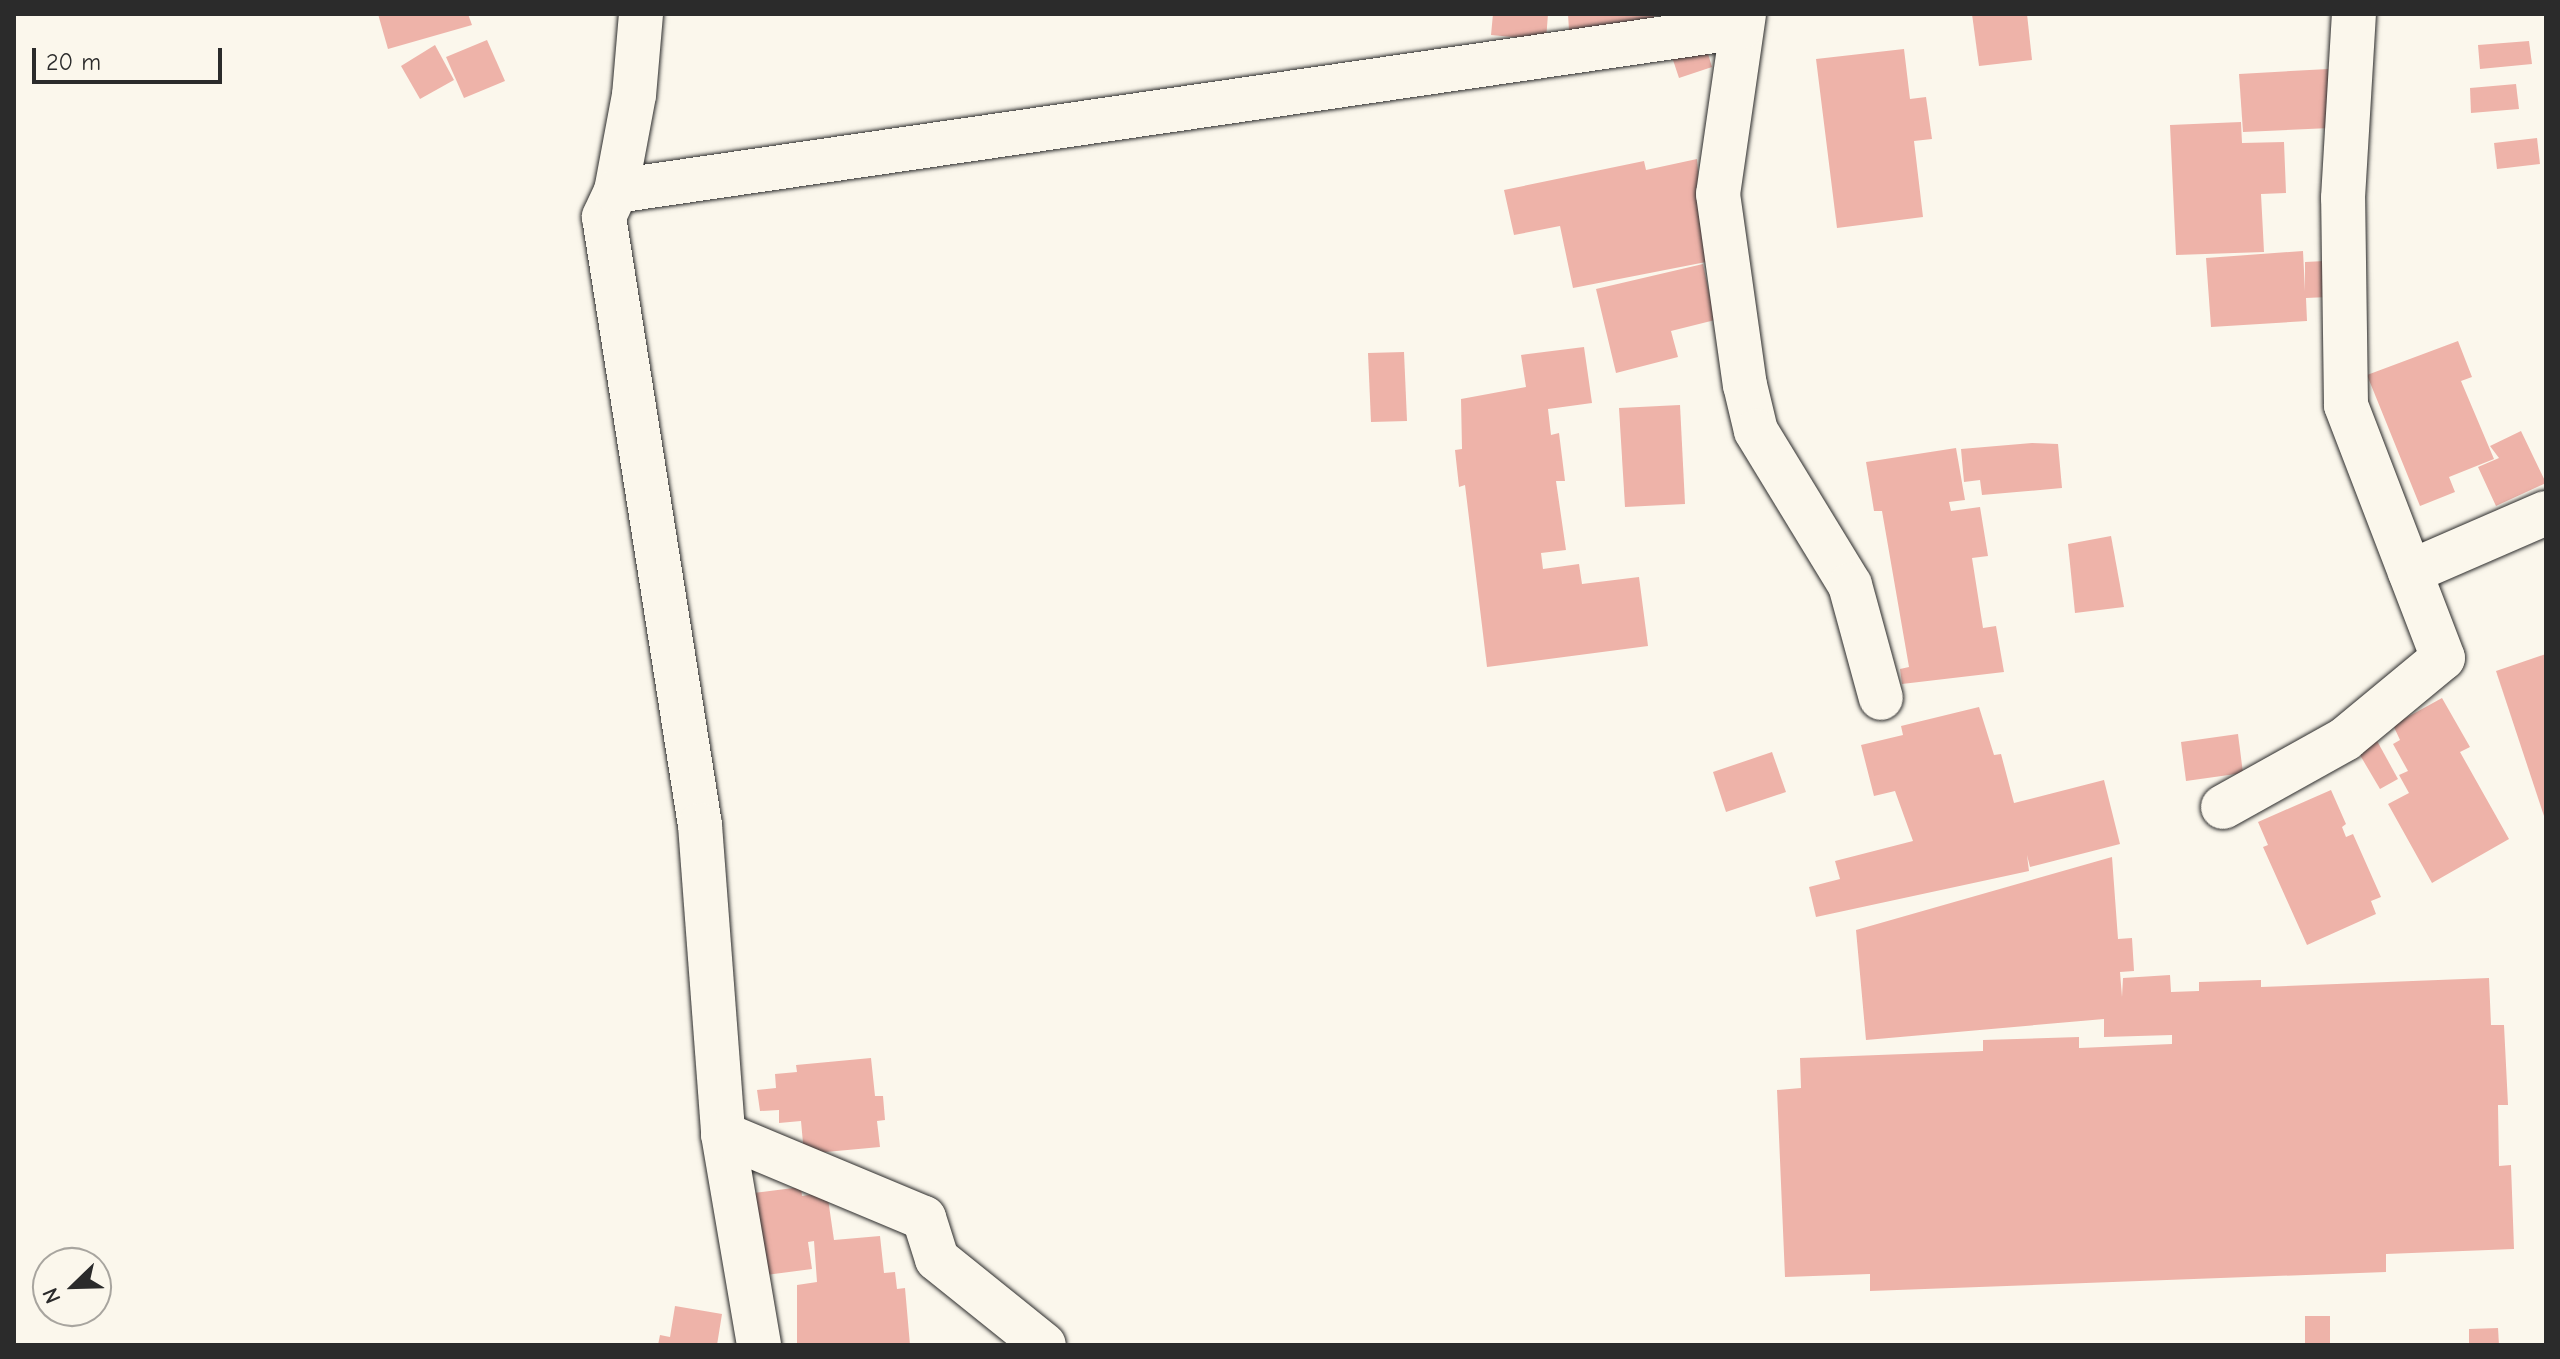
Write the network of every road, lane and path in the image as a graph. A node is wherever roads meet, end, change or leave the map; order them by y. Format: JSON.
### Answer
{"nodes":[{"id":1,"x":641,"y":14,"type":"edge"},
{"id":2,"x":2354,"y":14,"type":"edge"},
{"id":3,"x":1742,"y":20,"type":"edge"},
{"id":4,"x":616,"y":191,"type":"junction"},
{"id":5,"x":2546,"y":513,"type":"edge"},
{"id":6,"x":2410,"y":572,"type":"junction"},
{"id":7,"x":1881,"y":698,"type":"dead end"},
{"id":8,"x":2223,"y":807,"type":"dead end"},
{"id":9,"x":723,"y":1134,"type":"junction"},
{"id":10,"x":759,"y":1345,"type":"edge"},
{"id":11,"x":1044,"y":1345,"type":"edge"}],
"edges":[{"from":1,"to":4,"type":"street"},
{"from":2,"to":6,"type":"street"},
{"from":3,"to":4,"type":"street"},
{"from":3,"to":7,"type":"street"},
{"from":4,"to":9,"type":"street"},
{"from":5,"to":6,"type":"street"},
{"from":6,"to":8,"type":"street"},
{"from":9,"to":10,"type":"street"},
{"from":9,"to":11,"type":"street"}]}
